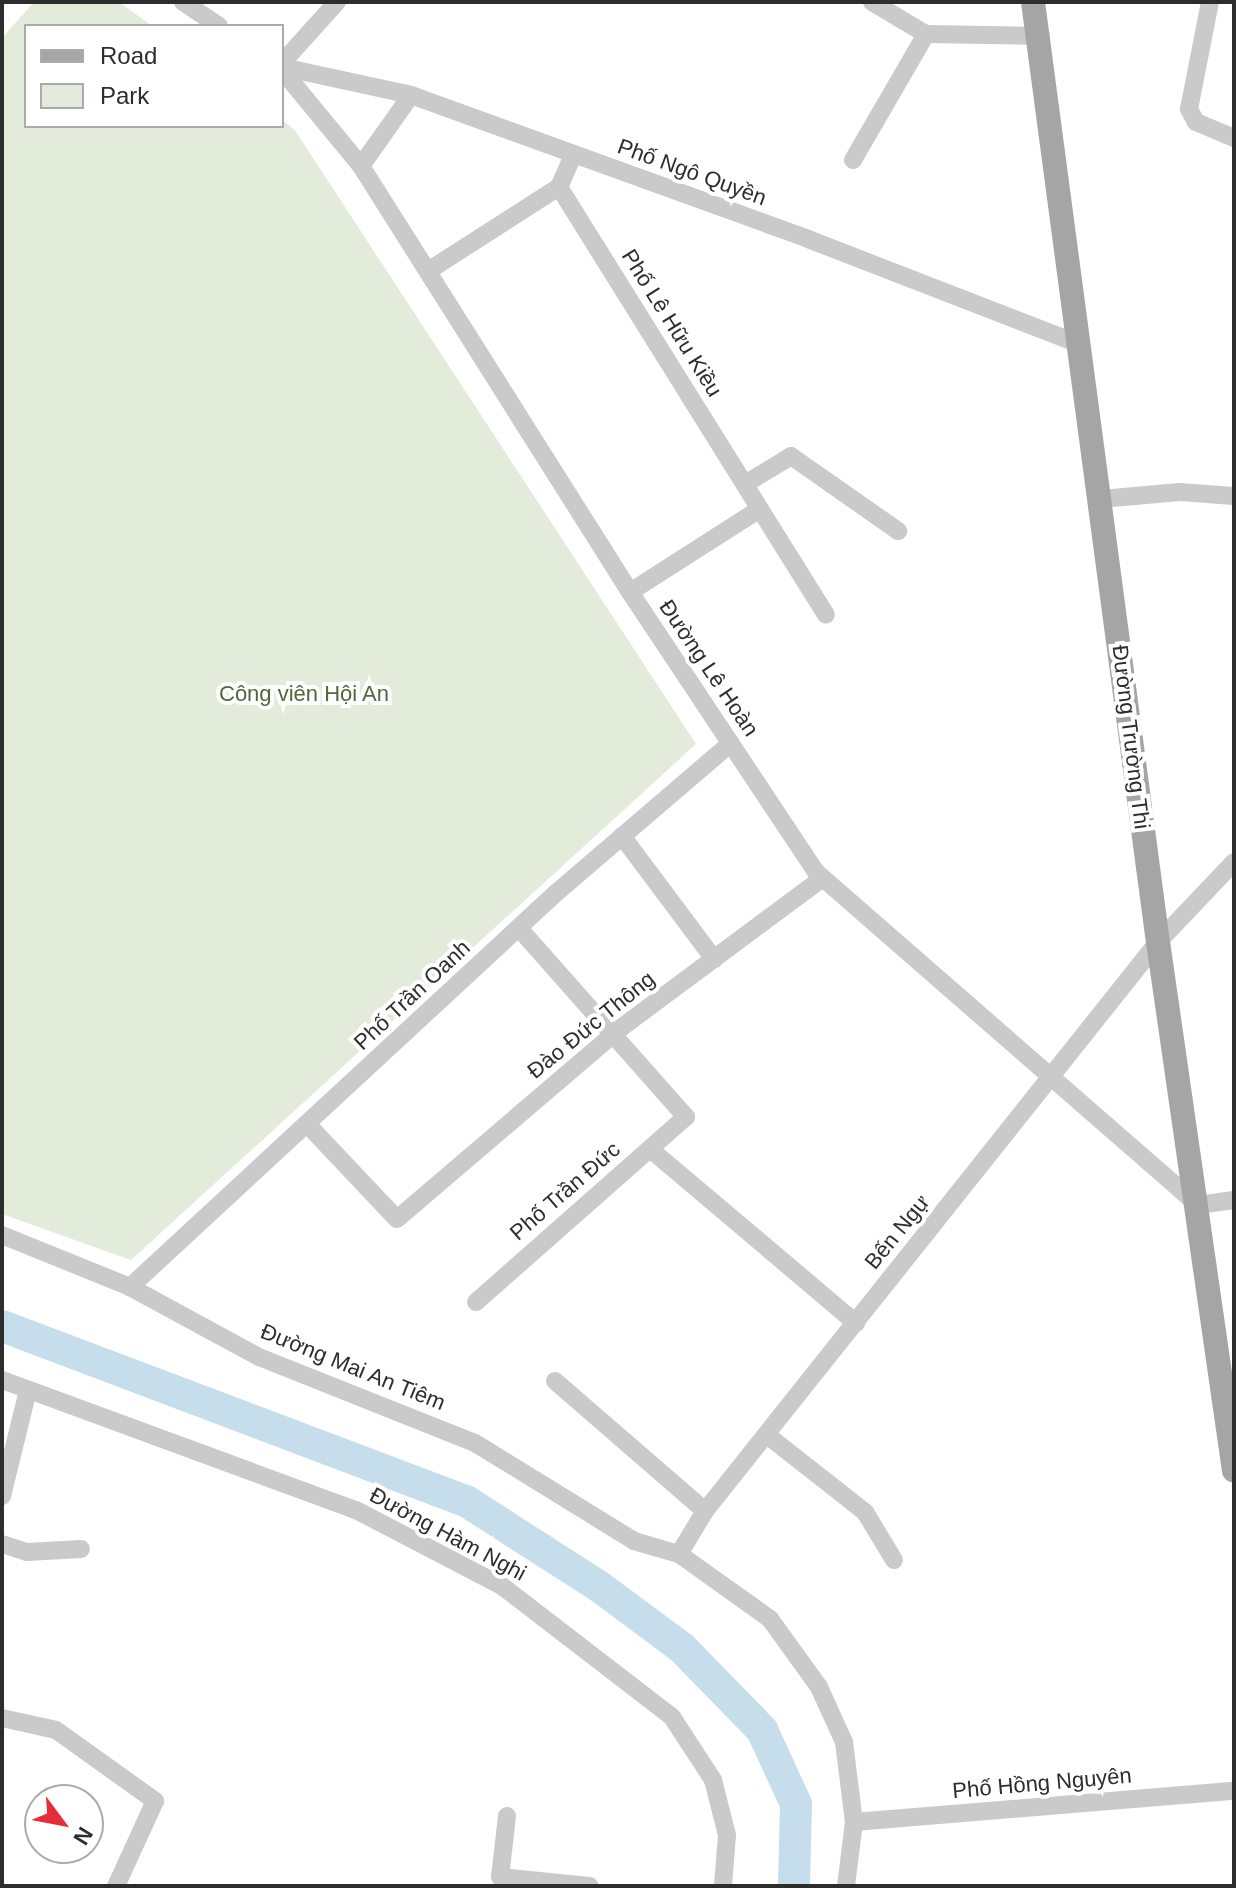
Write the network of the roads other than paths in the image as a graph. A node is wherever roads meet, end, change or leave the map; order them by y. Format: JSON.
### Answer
{"nodes":[{"id":1,"x":183,"y":2,"type":"edge"},
{"id":2,"x":337,"y":2,"type":"edge"},
{"id":3,"x":872,"y":2,"type":"edge"},
{"id":4,"x":1033,"y":2,"type":"edge"},
{"id":5,"x":1210,"y":2,"type":"edge"},
{"id":6,"x":216,"y":24,"type":"edge"},
{"id":7,"x":926,"y":34,"type":"junction"},
{"id":8,"x":1041,"y":36,"type":"junction"},
{"id":9,"x":284,"y":64,"type":"edge"},
{"id":10,"x":284,"y":66,"type":"edge"},
{"id":11,"x":284,"y":69,"type":"edge"},
{"id":12,"x":411,"y":95,"type":"junction"},
{"id":13,"x":1234,"y":138,"type":"edge"},
{"id":14,"x":574,"y":154,"type":"junction"},
{"id":15,"x":853,"y":160,"type":"dead end"},
{"id":16,"x":361,"y":166,"type":"junction"},
{"id":17,"x":559,"y":187,"type":"junction"},
{"id":18,"x":428,"y":271,"type":"junction"},
{"id":19,"x":1079,"y":344,"type":"junction"},
{"id":20,"x":745,"y":484,"type":"junction"},
{"id":21,"x":1234,"y":496,"type":"edge"},
{"id":22,"x":1101,"y":499,"type":"junction"},
{"id":23,"x":760,"y":509,"type":"junction"},
{"id":24,"x":898,"y":531,"type":"dead end"},
{"id":25,"x":630,"y":592,"type":"junction"},
{"id":26,"x":826,"y":615,"type":"dead end"},
{"id":27,"x":731,"y":743,"type":"junction"},
{"id":28,"x":622,"y":836,"type":"junction"},
{"id":29,"x":1234,"y":862,"type":"edge"},
{"id":30,"x":823,"y":878,"type":"junction"},
{"id":31,"x":519,"y":928,"type":"junction"},
{"id":32,"x":1158,"y":942,"type":"junction"},
{"id":33,"x":714,"y":959,"type":"junction"},
{"id":34,"x":614,"y":1033,"type":"junction"},
{"id":35,"x":1050,"y":1079,"type":"junction"},
{"id":36,"x":308,"y":1125,"type":"junction"},
{"id":37,"x":650,"y":1149,"type":"junction"},
{"id":38,"x":1234,"y":1200,"type":"edge"},
{"id":39,"x":1198,"y":1205,"type":"junction"},
{"id":40,"x":2,"y":1235,"type":"edge"},
{"id":41,"x":130,"y":1287,"type":"junction"},
{"id":42,"x":476,"y":1302,"type":"dead end"},
{"id":43,"x":856,"y":1323,"type":"junction"},
{"id":44,"x":2,"y":1380,"type":"edge"},
{"id":45,"x":555,"y":1381,"type":"dead end"},
{"id":46,"x":28,"y":1390,"type":"junction"},
{"id":47,"x":767,"y":1435,"type":"junction"},
{"id":48,"x":1234,"y":1471,"type":"edge"},
{"id":49,"x":2,"y":1496,"type":"edge"},
{"id":50,"x":705,"y":1511,"type":"junction"},
{"id":51,"x":2,"y":1544,"type":"edge"},
{"id":52,"x":81,"y":1549,"type":"dead end"},
{"id":53,"x":679,"y":1554,"type":"junction"},
{"id":54,"x":894,"y":1560,"type":"dead end"},
{"id":55,"x":2,"y":1718,"type":"edge"},
{"id":56,"x":1234,"y":1791,"type":"edge"},
{"id":57,"x":507,"y":1816,"type":"dead end"},
{"id":58,"x":854,"y":1822,"type":"junction"},
{"id":59,"x":500,"y":1882,"type":"edge"},
{"id":60,"x":116,"y":1886,"type":"edge"},
{"id":61,"x":590,"y":1886,"type":"edge"},
{"id":62,"x":723,"y":1886,"type":"edge"},
{"id":63,"x":846,"y":1886,"type":"edge"}],
"edges":[{"from":1,"to":6,"type":"street"},
{"from":2,"to":9,"type":"street"},
{"from":3,"to":7,"type":"street"},
{"from":4,"to":8,"type":"main road","name":"Đường Trường Thi"},
{"from":5,"to":13,"type":"street"},
{"from":7,"to":8,"type":"street"},
{"from":7,"to":15,"type":"street"},
{"from":8,"to":19,"type":"main road","name":"Đường Trường Thi"},
{"from":10,"to":12,"type":"street","name":"Phố Ngô Quyền"},
{"from":11,"to":16,"type":"street","name":"Đường Lê Hoàn"},
{"from":12,"to":14,"type":"street","name":"Phố Ngô Quyền"},
{"from":12,"to":16,"type":"street"},
{"from":14,"to":17,"type":"street"},
{"from":14,"to":19,"type":"street","name":"Phố Ngô Quyền"},
{"from":16,"to":18,"type":"street","name":"Đường Lê Hoàn"},
{"from":17,"to":18,"type":"street"},
{"from":17,"to":20,"type":"street","name":"Phố Lê Hữu Kiều"},
{"from":18,"to":25,"type":"street","name":"Đường Lê Hoàn"},
{"from":19,"to":22,"type":"main road","name":"Đường Trường Thi"},
{"from":20,"to":23,"type":"street","name":"Phố Lê Hữu Kiều"},
{"from":20,"to":24,"type":"street"},
{"from":21,"to":22,"type":"street"},
{"from":22,"to":32,"type":"main road","name":"Đường Trường Thi"},
{"from":23,"to":25,"type":"street"},
{"from":23,"to":26,"type":"street","name":"Phố Lê Hữu Kiều"},
{"from":25,"to":27,"type":"street","name":"Đường Lê Hoàn"},
{"from":27,"to":28,"type":"street","name":"Phố Trần Oanh"},
{"from":27,"to":30,"type":"street","name":"Đường Lê Hoàn"},
{"from":28,"to":31,"type":"street","name":"Phố Trần Oanh"},
{"from":28,"to":33,"type":"street"},
{"from":29,"to":32,"type":"street","name":"Bến Ngự"},
{"from":30,"to":33,"type":"street","name":"Đào Đức Thông"},
{"from":30,"to":35,"type":"street","name":"Đường Lê Hoàn"},
{"from":31,"to":34,"type":"street"},
{"from":31,"to":36,"type":"street","name":"Phố Trần Oanh"},
{"from":32,"to":35,"type":"street","name":"Bến Ngự"},
{"from":32,"to":39,"type":"main road","name":"Đường Trường Thi"},
{"from":33,"to":34,"type":"street","name":"Đào Đức Thông"},
{"from":34,"to":36,"type":"street","name":"Đào Đức Thông"},
{"from":34,"to":37,"type":"street","name":"Phố Trần Đức"},
{"from":35,"to":39,"type":"street","name":"Đường Lê Hoàn"},
{"from":35,"to":43,"type":"street","name":"Bến Ngự"},
{"from":36,"to":41,"type":"street","name":"Phố Trần Oanh"},
{"from":37,"to":42,"type":"street","name":"Phố Trần Đức"},
{"from":37,"to":43,"type":"street"},
{"from":38,"to":39,"type":"street"},
{"from":39,"to":48,"type":"main road","name":"Đường Trường Thi"},
{"from":40,"to":41,"type":"street","name":"Đường Mai An Tiêm"},
{"from":41,"to":53,"type":"street","name":"Đường Mai An Tiêm"},
{"from":43,"to":47,"type":"street","name":"Bến Ngự"},
{"from":44,"to":46,"type":"street","name":"Đường Hàm Nghi"},
{"from":45,"to":50,"type":"street"},
{"from":46,"to":49,"type":"street"},
{"from":46,"to":62,"type":"street","name":"Đường Hàm Nghi"},
{"from":47,"to":50,"type":"street","name":"Bến Ngự"},
{"from":47,"to":54,"type":"street"},
{"from":50,"to":53,"type":"street","name":"Bến Ngự"},
{"from":51,"to":52,"type":"street"},
{"from":53,"to":58,"type":"street","name":"Đường Mai An Tiêm"},
{"from":55,"to":60,"type":"street"},
{"from":56,"to":58,"type":"street","name":"Phố Hồng Nguyên"},
{"from":57,"to":59,"type":"street"},
{"from":58,"to":63,"type":"street","name":"Đường Mai An Tiêm"},
{"from":59,"to":61,"type":"street"}]}
